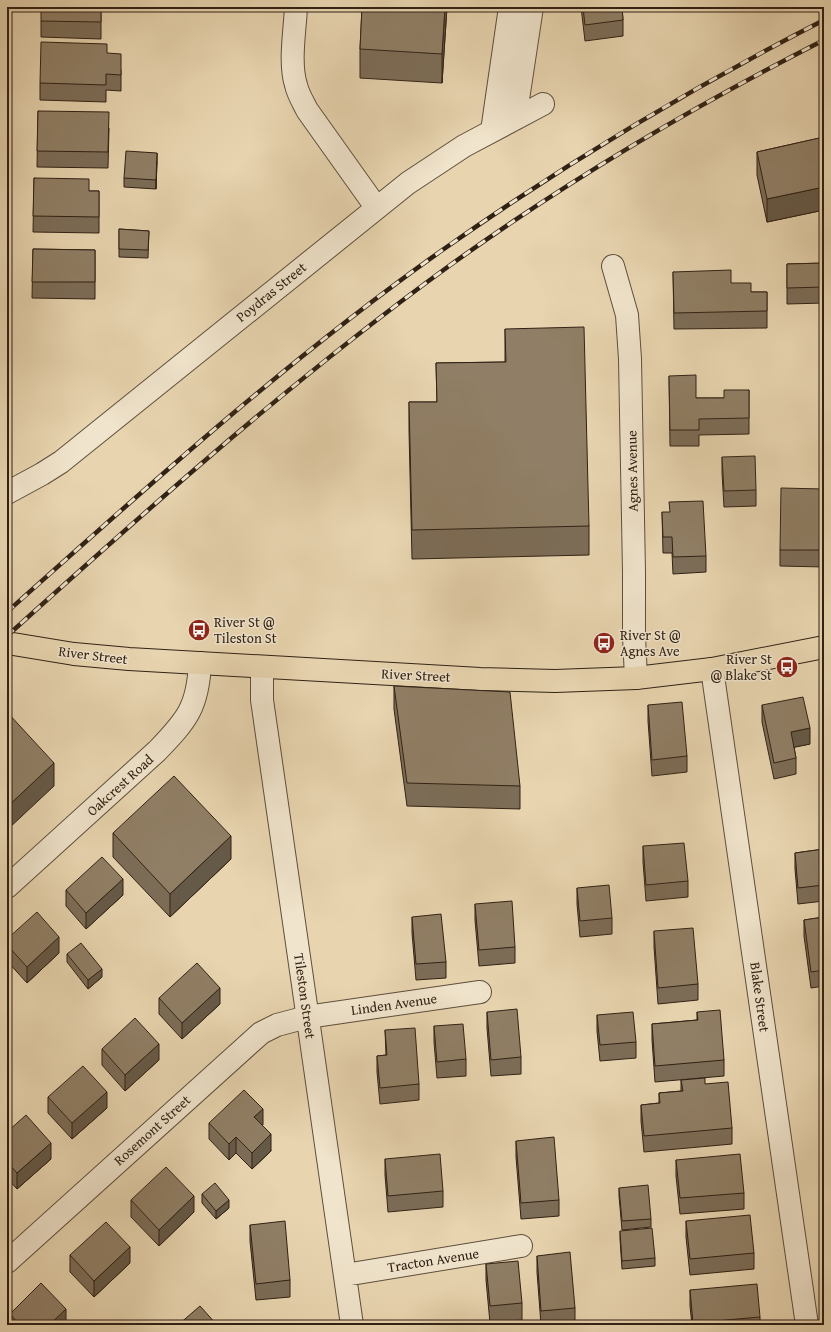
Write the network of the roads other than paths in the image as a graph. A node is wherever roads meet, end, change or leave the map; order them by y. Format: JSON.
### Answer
{"nodes":[{"id":1,"x":296,"y":7,"type":"edge"},
{"id":2,"x":510,"y":7,"type":"edge"},
{"id":3,"x":532,"y":7,"type":"edge"},
{"id":4,"x":543,"y":104,"type":"dead end"},
{"id":5,"x":514,"y":119,"type":"junction"},
{"id":6,"x":492,"y":131,"type":"junction"},
{"id":7,"x":376,"y":207,"type":"junction"},
{"id":8,"x":613,"y":266,"type":"dead end"},
{"id":9,"x":7,"y":493,"type":"edge"},
{"id":10,"x":7,"y":643,"type":"edge"},
{"id":11,"x":824,"y":647,"type":"edge"},
{"id":12,"x":200,"y":663,"type":"junction"},
{"id":13,"x":262,"y":666,"type":"junction"},
{"id":14,"x":712,"y":669,"type":"junction"},
{"id":15,"x":636,"y":678,"type":"junction"},
{"id":16,"x":7,"y":887,"type":"edge"},
{"id":17,"x":480,"y":992,"type":"dead end"},
{"id":18,"x":308,"y":1017,"type":"junction"},
{"id":19,"x":521,"y":1246,"type":"dead end"},
{"id":20,"x":7,"y":1262,"type":"edge"},
{"id":21,"x":345,"y":1275,"type":"junction"},
{"id":22,"x":352,"y":1325,"type":"edge"},
{"id":23,"x":807,"y":1325,"type":"edge"}],
"edges":[{"from":1,"to":7,"type":"street"},
{"from":2,"to":6,"type":"street"},
{"from":3,"to":5,"type":"street"},
{"from":4,"to":5,"type":"street","name":"Poydras Street"},
{"from":5,"to":6,"type":"street","name":"Poydras Street"},
{"from":6,"to":7,"type":"street","name":"Poydras Street"},
{"from":7,"to":9,"type":"street","name":"Poydras Street"},
{"from":8,"to":15,"type":"street","name":"Agnes Avenue"},
{"from":10,"to":12,"type":"main road","name":"River Street"},
{"from":11,"to":14,"type":"main road","name":"River Street"},
{"from":12,"to":13,"type":"main road","name":"River Street"},
{"from":12,"to":16,"type":"street","name":"Oakcrest Road"},
{"from":13,"to":15,"type":"main road","name":"River Street"},
{"from":13,"to":18,"type":"street","name":"Tileston Street"},
{"from":14,"to":15,"type":"main road","name":"River Street"},
{"from":14,"to":23,"type":"street","name":"Blake Street"},
{"from":17,"to":18,"type":"street","name":"Linden Avenue"},
{"from":18,"to":20,"type":"street","name":"Rosemont Street"},
{"from":18,"to":21,"type":"street","name":"Tileston Street"},
{"from":19,"to":21,"type":"street","name":"Tracton Avenue"},
{"from":21,"to":22,"type":"street","name":"Tileston Street"}]}
